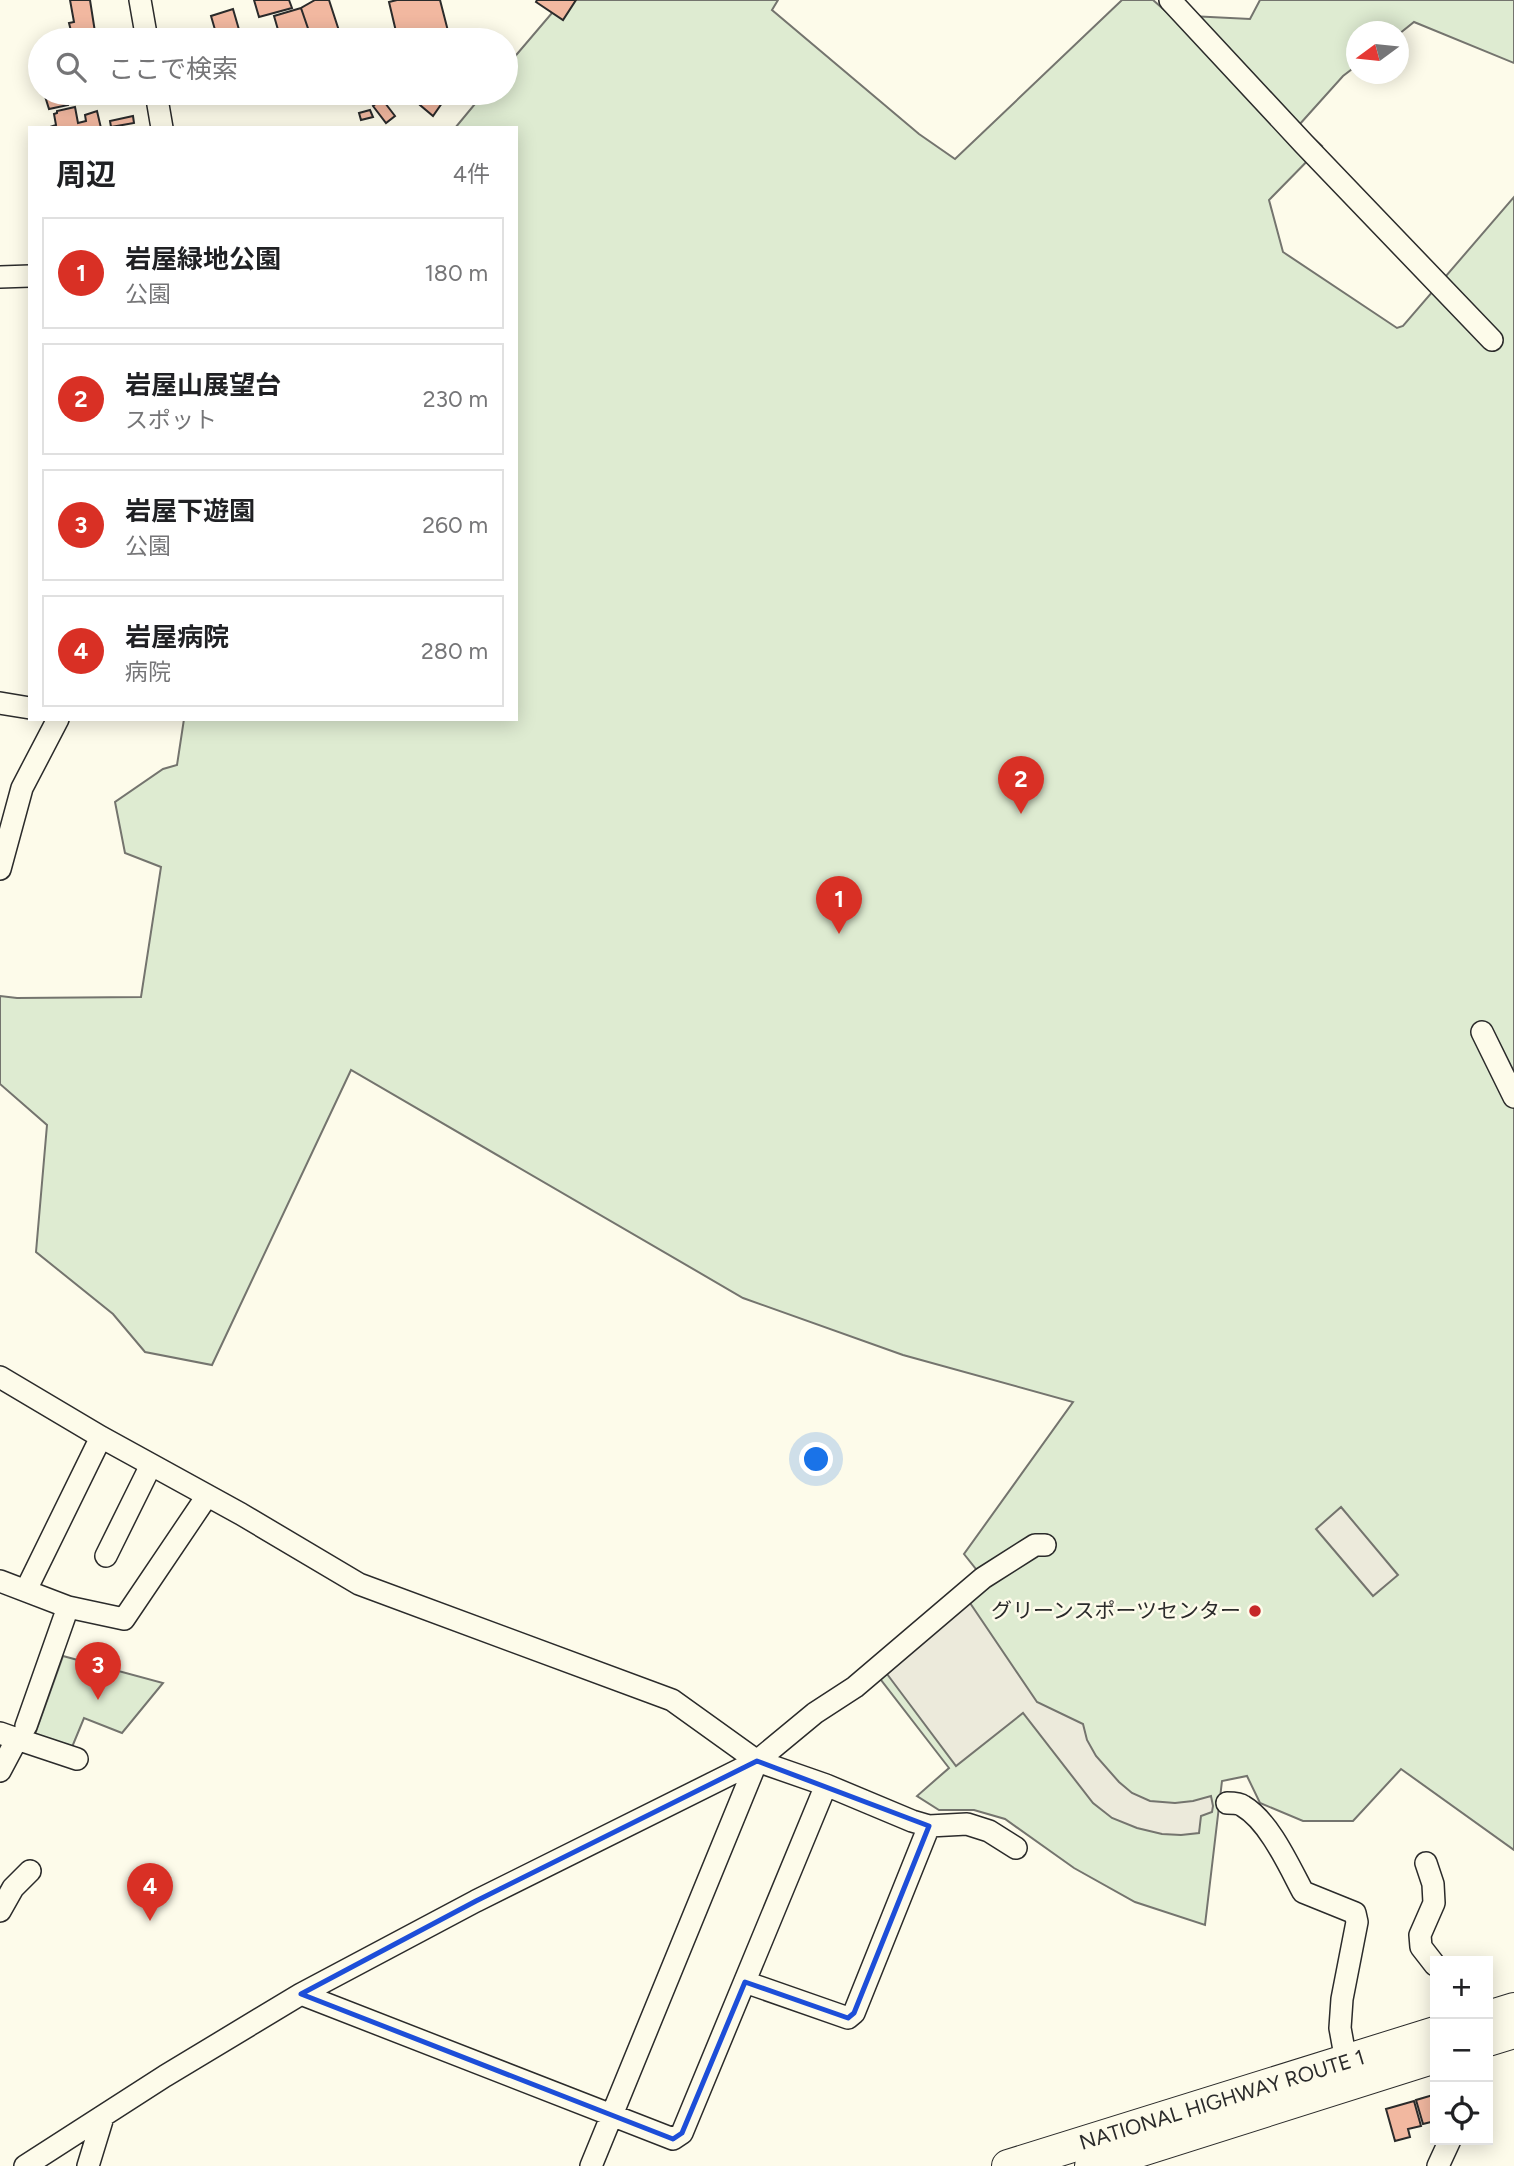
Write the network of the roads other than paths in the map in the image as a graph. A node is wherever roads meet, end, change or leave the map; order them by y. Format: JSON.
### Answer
{"nodes":[{"id":1,"x":140,"y":0,"type":"edge"},
{"id":2,"x":1171,"y":0,"type":"edge"},
{"id":3,"x":145,"y":28,"type":"edge"},
{"id":4,"x":158,"y":105,"type":"edge"},
{"id":5,"x":162,"y":126,"type":"edge"},
{"id":6,"x":28,"y":276,"type":"edge"},
{"id":7,"x":0,"y":277,"type":"edge"},
{"id":8,"x":1492,"y":340,"type":"dead end"},
{"id":9,"x":0,"y":703,"type":"edge"},
{"id":10,"x":28,"y":708,"type":"edge"},
{"id":11,"x":57,"y":721,"type":"edge"},
{"id":12,"x":0,"y":869,"type":"edge"},
{"id":13,"x":1482,"y":1032,"type":"dead end"},
{"id":14,"x":1514,"y":1097,"type":"edge"},
{"id":15,"x":0,"y":1377,"type":"edge"},
{"id":16,"x":101,"y":1437,"type":"junction"},
{"id":17,"x":151,"y":1465,"type":"junction"},
{"id":18,"x":207,"y":1496,"type":"junction"},
{"id":19,"x":1045,"y":1545,"type":"dead end"},
{"id":20,"x":106,"y":1556,"type":"dead end"},
{"id":21,"x":0,"y":1581,"type":"edge"},
{"id":22,"x":26,"y":1590,"type":"junction"},
{"id":23,"x":68,"y":1608,"type":"junction"},
{"id":24,"x":15,"y":1733,"type":"edge"},
{"id":25,"x":77,"y":1759,"type":"dead end"},
{"id":26,"x":757,"y":1761,"type":"junction"},
{"id":27,"x":0,"y":1771,"type":"edge"},
{"id":28,"x":826,"y":1786,"type":"junction"},
{"id":29,"x":1227,"y":1803,"type":"dead end"},
{"id":30,"x":929,"y":1826,"type":"junction"},
{"id":31,"x":1016,"y":1848,"type":"dead end"},
{"id":32,"x":1426,"y":1863,"type":"dead end"},
{"id":33,"x":30,"y":1871,"type":"dead end"},
{"id":34,"x":0,"y":1911,"type":"edge"},
{"id":35,"x":1430,"y":1959,"type":"edge"},
{"id":36,"x":745,"y":1982,"type":"junction"},
{"id":37,"x":301,"y":1994,"type":"junction"},
{"id":38,"x":1514,"y":2009,"type":"edge"},
{"id":39,"x":1493,"y":2015,"type":"edge"},
{"id":40,"x":1514,"y":2032,"type":"edge"},
{"id":41,"x":1430,"y":2035,"type":"edge"},
{"id":42,"x":1493,"y":2038,"type":"edge"},
{"id":43,"x":1430,"y":2059,"type":"edge"},
{"id":44,"x":1346,"y":2061,"type":"junction"},
{"id":45,"x":614,"y":2115,"type":"junction"},
{"id":46,"x":103,"y":2117,"type":"junction"},
{"id":47,"x":1448,"y":2145,"type":"edge"},
{"id":48,"x":25,"y":2166,"type":"edge"},
{"id":49,"x":88,"y":2166,"type":"edge"},
{"id":50,"x":592,"y":2166,"type":"edge"},
{"id":51,"x":1008,"y":2166,"type":"edge"},
{"id":52,"x":1091,"y":2166,"type":"edge"},
{"id":53,"x":1438,"y":2166,"type":"edge"}],
"edges":[{"from":1,"to":3,"type":"street"},
{"from":2,"to":8,"type":"street"},
{"from":4,"to":5,"type":"street"},
{"from":6,"to":7,"type":"street"},
{"from":9,"to":10,"type":"street"},
{"from":11,"to":12,"type":"street"},
{"from":13,"to":14,"type":"street"},
{"from":15,"to":16,"type":"street"},
{"from":16,"to":17,"type":"street"},
{"from":16,"to":22,"type":"street"},
{"from":17,"to":18,"type":"street"},
{"from":17,"to":20,"type":"street"},
{"from":18,"to":23,"type":"street"},
{"from":18,"to":26,"type":"street"},
{"from":19,"to":26,"type":"street"},
{"from":21,"to":22,"type":"street"},
{"from":22,"to":23,"type":"street"},
{"from":23,"to":24,"type":"street"},
{"from":24,"to":25,"type":"street"},
{"from":24,"to":27,"type":"street"},
{"from":26,"to":28,"type":"street"},
{"from":26,"to":37,"type":"street"},
{"from":26,"to":45,"type":"street"},
{"from":28,"to":30,"type":"street"},
{"from":28,"to":36,"type":"street"},
{"from":29,"to":44,"type":"street"},
{"from":30,"to":31,"type":"street"},
{"from":30,"to":36,"type":"street"},
{"from":32,"to":35,"type":"street"},
{"from":33,"to":34,"type":"street"},
{"from":36,"to":45,"type":"street"},
{"from":37,"to":45,"type":"street"},
{"from":37,"to":46,"type":"street"},
{"from":38,"to":39,"type":"highway"},
{"from":40,"to":42,"type":"highway"},
{"from":41,"to":44,"type":"highway","name":"NATIONAL HIGHWAY ROUTE 1"},
{"from":43,"to":52,"type":"highway","name":"NATIONAL HIGHWAY ROUTE 1"},
{"from":44,"to":51,"type":"highway","name":"NATIONAL HIGHWAY ROUTE 1"},
{"from":45,"to":50,"type":"street"},
{"from":46,"to":48,"type":"street"},
{"from":46,"to":49,"type":"street"},
{"from":47,"to":53,"type":"street"}]}
